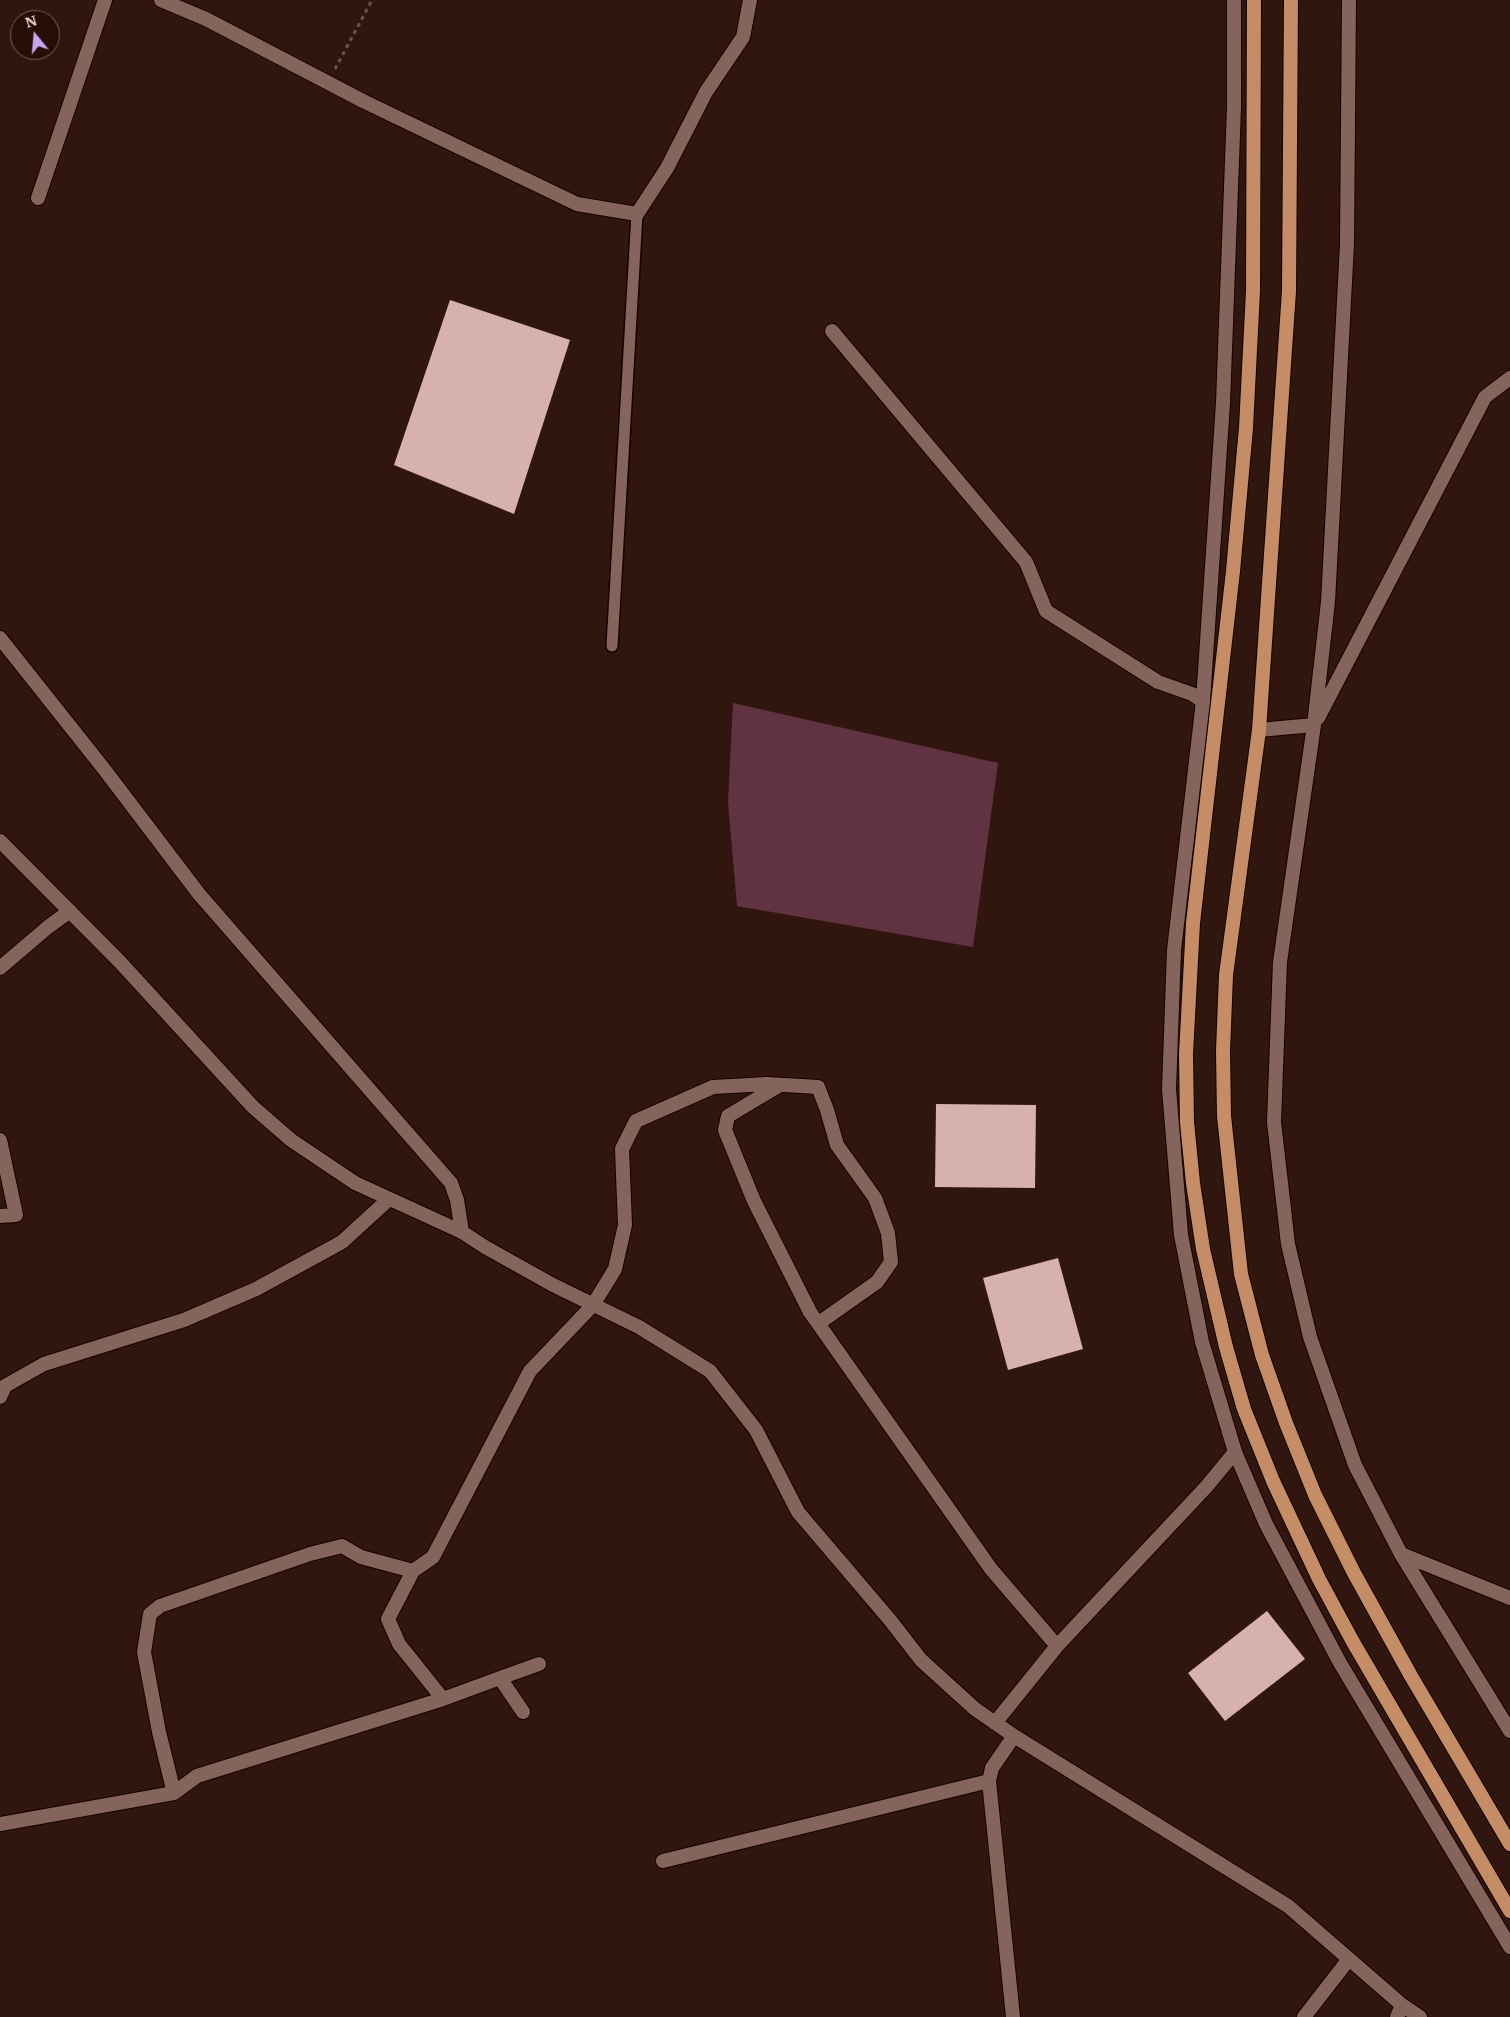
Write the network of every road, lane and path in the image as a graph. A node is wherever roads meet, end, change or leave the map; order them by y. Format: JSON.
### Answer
{"nodes":[{"id":1,"x":105,"y":0,"type":"edge"},
{"id":2,"x":161,"y":0,"type":"edge"},
{"id":3,"x":372,"y":0,"type":"edge"},
{"id":4,"x":750,"y":0,"type":"edge"},
{"id":5,"x":1234,"y":0,"type":"edge"},
{"id":6,"x":1254,"y":0,"type":"edge"},
{"id":7,"x":1291,"y":0,"type":"edge"},
{"id":8,"x":1349,"y":0,"type":"edge"},
{"id":9,"x":327,"y":83,"type":"junction"},
{"id":10,"x":38,"y":198,"type":"dead end"},
{"id":11,"x":637,"y":214,"type":"junction"},
{"id":12,"x":832,"y":331,"type":"dead end"},
{"id":13,"x":1510,"y":378,"type":"edge"},
{"id":14,"x":0,"y":638,"type":"edge"},
{"id":15,"x":612,"y":646,"type":"dead end"},
{"id":16,"x":1203,"y":701,"type":"junction"},
{"id":17,"x":1314,"y":725,"type":"junction"},
{"id":18,"x":1259,"y":730,"type":"junction"},
{"id":19,"x":0,"y":841,"type":"edge"},
{"id":20,"x":70,"y":911,"type":"junction"},
{"id":21,"x":0,"y":968,"type":"edge"},
{"id":22,"x":780,"y":1085,"type":"junction"},
{"id":23,"x":0,"y":1140,"type":"edge"},
{"id":24,"x":389,"y":1199,"type":"junction"},
{"id":25,"x":0,"y":1216,"type":"edge"},
{"id":26,"x":462,"y":1232,"type":"junction"},
{"id":27,"x":593,"y":1304,"type":"junction"},
{"id":28,"x":819,"y":1323,"type":"junction"},
{"id":29,"x":0,"y":1397,"type":"edge"},
{"id":30,"x":1235,"y":1452,"type":"junction"},
{"id":31,"x":1401,"y":1554,"type":"junction"},
{"id":32,"x":413,"y":1572,"type":"junction"},
{"id":33,"x":1510,"y":1598,"type":"edge"},
{"id":34,"x":1057,"y":1646,"type":"junction"},
{"id":35,"x":539,"y":1664,"type":"dead end"},
{"id":36,"x":500,"y":1678,"type":"junction"},
{"id":37,"x":444,"y":1699,"type":"junction"},
{"id":38,"x":523,"y":1712,"type":"dead end"},
{"id":39,"x":995,"y":1723,"type":"junction"},
{"id":40,"x":1510,"y":1731,"type":"edge"},
{"id":41,"x":1014,"y":1736,"type":"junction"},
{"id":42,"x":989,"y":1780,"type":"junction"},
{"id":43,"x":174,"y":1793,"type":"junction"},
{"id":44,"x":0,"y":1824,"type":"edge"},
{"id":45,"x":1510,"y":1844,"type":"edge"},
{"id":46,"x":663,"y":1860,"type":"dead end"},
{"id":47,"x":1510,"y":1912,"type":"edge"},
{"id":48,"x":1510,"y":1946,"type":"edge"},
{"id":49,"x":1349,"y":1959,"type":"junction"},
{"id":50,"x":1399,"y":2011,"type":"edge"},
{"id":51,"x":1013,"y":2017,"type":"edge"},
{"id":52,"x":1304,"y":2017,"type":"edge"},
{"id":53,"x":1420,"y":2017,"type":"edge"}],
"edges":[{"from":1,"to":10,"type":"street"},
{"from":2,"to":9,"type":"street"},
{"from":3,"to":9,"type":"path"},
{"from":4,"to":11,"type":"street"},
{"from":5,"to":16,"type":"street"},
{"from":6,"to":47,"type":"highway"},
{"from":7,"to":18,"type":"highway"},
{"from":8,"to":17,"type":"street"},
{"from":9,"to":11,"type":"street"},
{"from":11,"to":15,"type":"lane"},
{"from":12,"to":16,"type":"street"},
{"from":13,"to":17,"type":"street"},
{"from":14,"to":26,"type":"street"},
{"from":16,"to":30,"type":"street"},
{"from":17,"to":18,"type":"street"},
{"from":17,"to":31,"type":"street"},
{"from":18,"to":45,"type":"highway"},
{"from":19,"to":20,"type":"street"},
{"from":20,"to":21,"type":"street"},
{"from":20,"to":24,"type":"street"},
{"from":22,"to":27,"type":"street"},
{"from":22,"to":28,"type":"street"},
{"from":22,"to":28,"type":"street"},
{"from":23,"to":25,"type":"street"},
{"from":24,"to":26,"type":"street"},
{"from":24,"to":29,"type":"street"},
{"from":26,"to":27,"type":"street"},
{"from":27,"to":32,"type":"street"},
{"from":27,"to":39,"type":"street"},
{"from":28,"to":34,"type":"street"},
{"from":30,"to":34,"type":"street"},
{"from":30,"to":48,"type":"street"},
{"from":31,"to":33,"type":"street"},
{"from":31,"to":40,"type":"street"},
{"from":32,"to":37,"type":"street"},
{"from":32,"to":43,"type":"street"},
{"from":34,"to":39,"type":"street"},
{"from":35,"to":36,"type":"street"},
{"from":36,"to":37,"type":"street"},
{"from":36,"to":38,"type":"street"},
{"from":37,"to":43,"type":"street"},
{"from":39,"to":41,"type":"street"},
{"from":41,"to":42,"type":"street"},
{"from":41,"to":49,"type":"street"},
{"from":42,"to":46,"type":"street"},
{"from":42,"to":51,"type":"street"},
{"from":43,"to":44,"type":"street"},
{"from":49,"to":50,"type":"street"},
{"from":49,"to":52,"type":"street"},
{"from":50,"to":53,"type":"street"}]}
